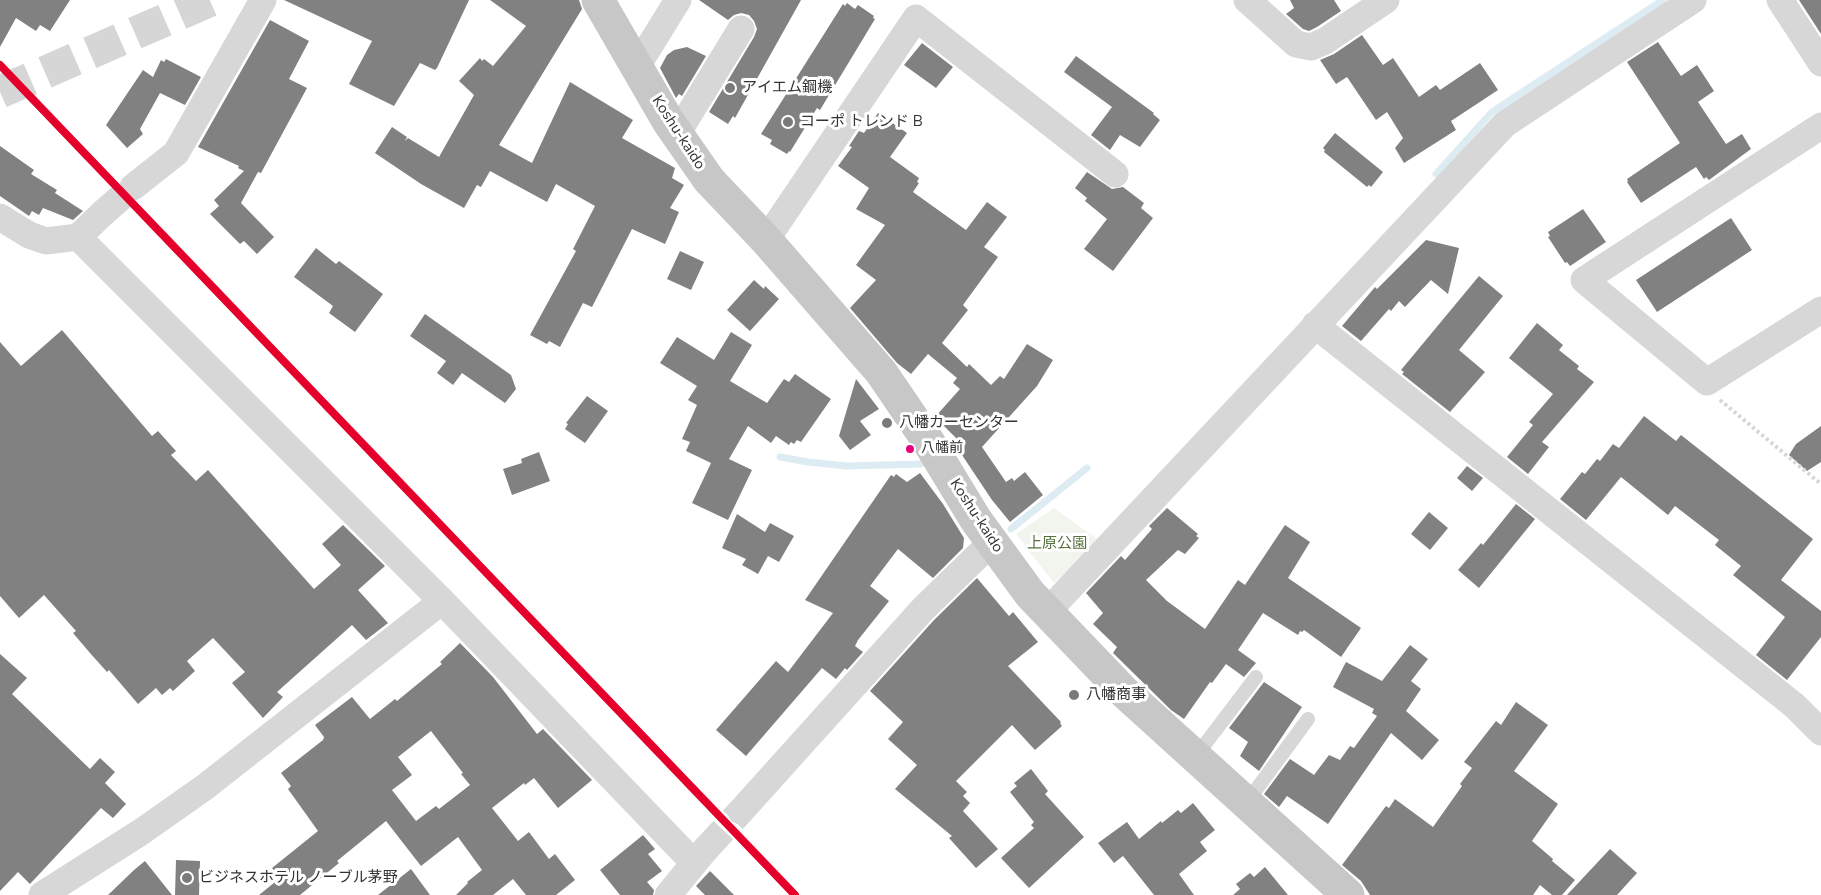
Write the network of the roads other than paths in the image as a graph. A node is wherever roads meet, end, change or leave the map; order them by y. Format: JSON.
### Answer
{"nodes":[{"id":1,"x":263,"y":0,"type":"edge"},
{"id":2,"x":598,"y":0,"type":"edge"},
{"id":3,"x":678,"y":0,"type":"edge"},
{"id":4,"x":1247,"y":0,"type":"edge"},
{"id":5,"x":1386,"y":0,"type":"edge"},
{"id":6,"x":1693,"y":0,"type":"edge"},
{"id":7,"x":1780,"y":0,"type":"edge"},
{"id":8,"x":741,"y":29,"type":"dead end"},
{"id":9,"x":1821,"y":63,"type":"edge"},
{"id":10,"x":636,"y":68,"type":"junction"},
{"id":11,"x":1821,"y":126,"type":"edge"},
{"id":12,"x":677,"y":134,"type":"junction"},
{"id":13,"x":1115,"y":174,"type":"dead end"},
{"id":14,"x":133,"y":187,"type":"tunnel mouth"},
{"id":15,"x":103,"y":213,"type":"tunnel mouth"},
{"id":16,"x":0,"y":217,"type":"edge"},
{"id":17,"x":78,"y":237,"type":"junction"},
{"id":18,"x":766,"y":240,"type":"junction"},
{"id":19,"x":1821,"y":310,"type":"edge"},
{"id":20,"x":1315,"y":325,"type":"junction"},
{"id":21,"x":992,"y":542,"type":"junction"},
{"id":22,"x":442,"y":601,"type":"junction"},
{"id":23,"x":1046,"y":613,"type":"junction"},
{"id":24,"x":1256,"y":677,"type":"dead end"},
{"id":25,"x":1308,"y":719,"type":"dead end"},
{"id":26,"x":1821,"y":732,"type":"edge"},
{"id":27,"x":1196,"y":756,"type":"junction"},
{"id":28,"x":1247,"y":802,"type":"junction"},
{"id":29,"x":741,"y":811,"type":"tunnel mouth"},
{"id":30,"x":42,"y":895,"type":"edge"},
{"id":31,"x":668,"y":895,"type":"edge"},
{"id":32,"x":1348,"y":895,"type":"edge"}],
"edges":[{"from":1,"to":14,"type":"street"},
{"from":2,"to":10,"type":"highway","name":"Koshu-kaido"},
{"from":3,"to":10,"type":"street"},
{"from":4,"to":5,"type":"street"},
{"from":6,"to":20,"type":"street"},
{"from":7,"to":9,"type":"street"},
{"from":8,"to":12,"type":"street"},
{"from":10,"to":12,"type":"highway","name":"Koshu-kaido"},
{"from":11,"to":19,"type":"street"},
{"from":12,"to":18,"type":"highway","name":"Koshu-kaido"},
{"from":13,"to":18,"type":"street"},
{"from":15,"to":17,"type":"street"},
{"from":16,"to":17,"type":"street"},
{"from":17,"to":22,"type":"street"},
{"from":18,"to":21,"type":"highway","name":"Koshu-kaido"},
{"from":20,"to":23,"type":"street"},
{"from":20,"to":26,"type":"street"},
{"from":21,"to":23,"type":"highway","name":"Koshu-kaido"},
{"from":21,"to":29,"type":"street"},
{"from":22,"to":30,"type":"street"},
{"from":22,"to":31,"type":"street"},
{"from":23,"to":27,"type":"highway","name":"Koshu-kaido"},
{"from":24,"to":27,"type":"lane"},
{"from":25,"to":28,"type":"lane"},
{"from":27,"to":28,"type":"highway","name":"Koshu-kaido"},
{"from":28,"to":32,"type":"highway","name":"Koshu-kaido"}]}
